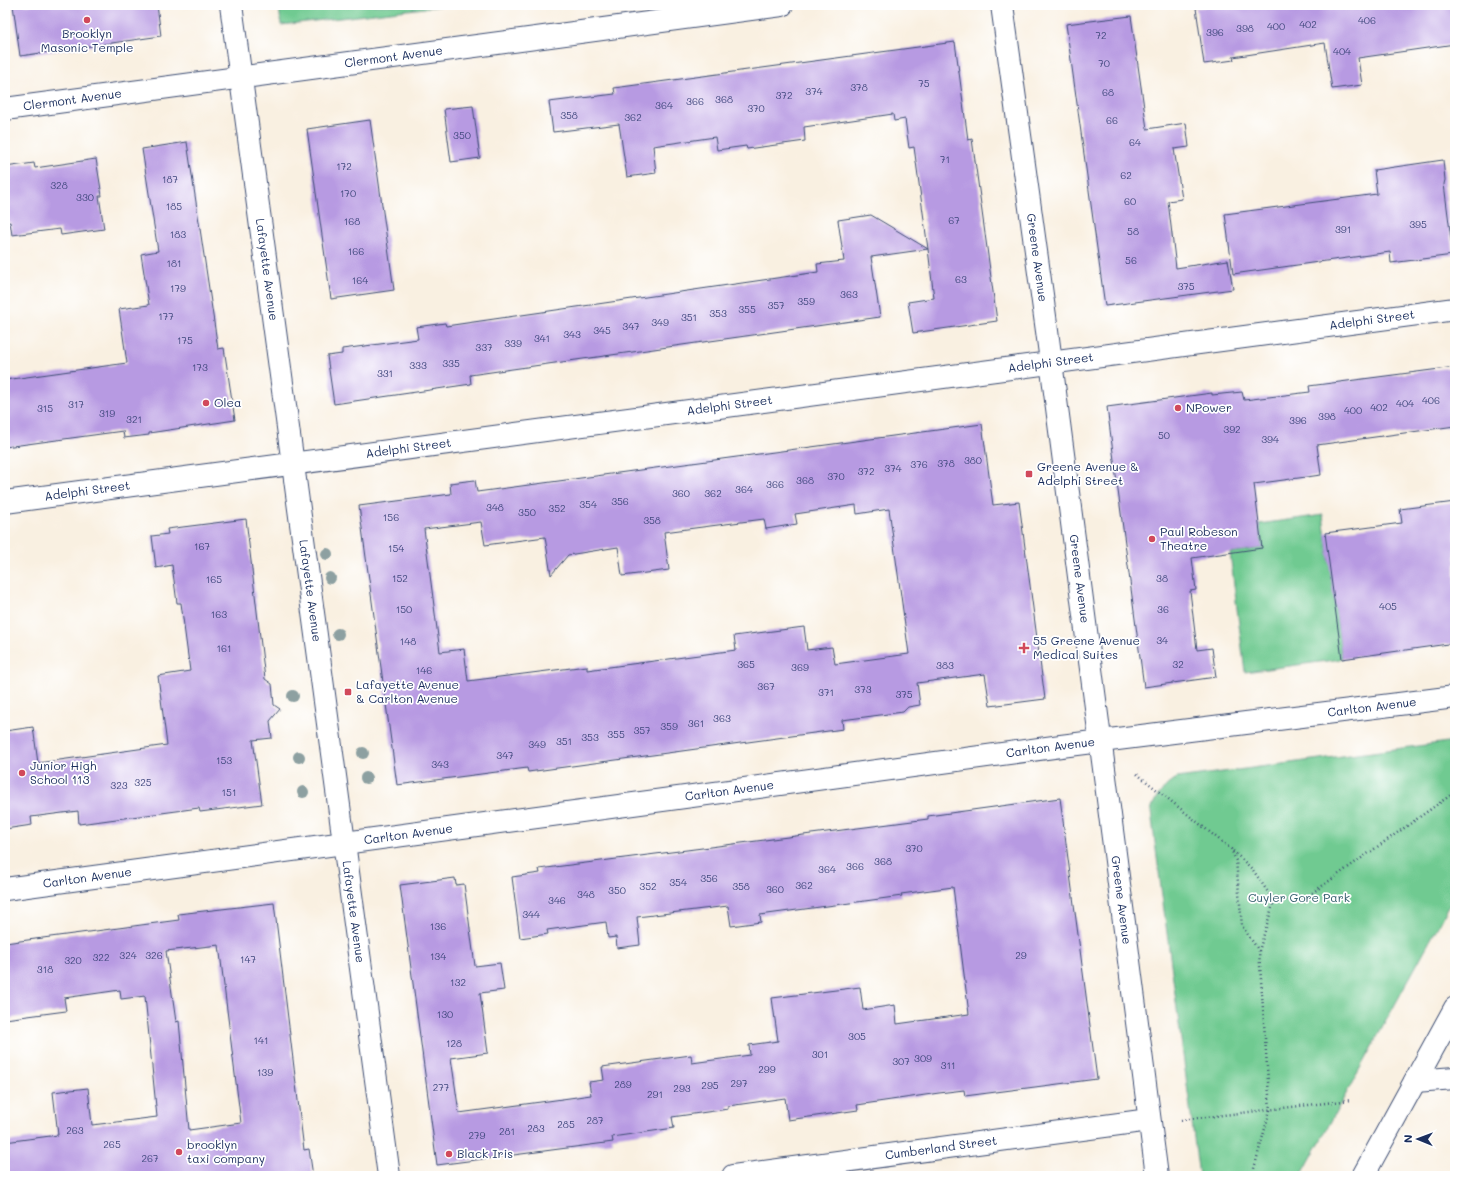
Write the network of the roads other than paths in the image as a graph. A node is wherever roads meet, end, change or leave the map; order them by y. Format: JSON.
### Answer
{"nodes":[{"id":1,"x":231,"y":5,"type":"edge"},
{"id":2,"x":782,"y":5,"type":"edge"},
{"id":3,"x":1002,"y":5,"type":"edge"},
{"id":4,"x":241,"y":78,"type":"junction"},
{"id":5,"x":5,"y":109,"type":"edge"},
{"id":6,"x":1455,"y":309,"type":"edge"},
{"id":7,"x":1050,"y":362,"type":"junction"},
{"id":8,"x":293,"y":464,"type":"junction"},
{"id":9,"x":5,"y":502,"type":"edge"},
{"id":10,"x":1455,"y":697,"type":"edge"},
{"id":11,"x":1101,"y":741,"type":"junction"},
{"id":12,"x":343,"y":844,"type":"junction"},
{"id":13,"x":5,"y":889,"type":"edge"},
{"id":14,"x":1455,"y":1008,"type":"edge"},
{"id":15,"x":1455,"y":1078,"type":"edge"},
{"id":16,"x":1415,"y":1081,"type":"junction"},
{"id":17,"x":1149,"y":1120,"type":"junction"},
{"id":18,"x":389,"y":1176,"type":"edge"},
{"id":19,"x":733,"y":1176,"type":"edge"},
{"id":20,"x":1157,"y":1176,"type":"edge"},
{"id":21,"x":1363,"y":1176,"type":"edge"}],
"edges":[{"from":1,"to":4,"type":"street","name":"Lafayette Avenue"},
{"from":2,"to":4,"type":"street","name":"Clermont Avenue"},
{"from":3,"to":7,"type":"street","name":"Greene Avenue"},
{"from":4,"to":5,"type":"street","name":"Clermont Avenue"},
{"from":4,"to":8,"type":"street","name":"Lafayette Avenue"},
{"from":6,"to":7,"type":"street","name":"Adelphi Street"},
{"from":7,"to":8,"type":"street","name":"Adelphi Street"},
{"from":7,"to":11,"type":"street","name":"Greene Avenue"},
{"from":8,"to":9,"type":"street","name":"Adelphi Street"},
{"from":8,"to":12,"type":"street","name":"Lafayette Avenue"},
{"from":10,"to":11,"type":"street","name":"Carlton Avenue"},
{"from":11,"to":12,"type":"street","name":"Carlton Avenue"},
{"from":11,"to":17,"type":"street","name":"Greene Avenue"},
{"from":12,"to":13,"type":"street","name":"Carlton Avenue"},
{"from":12,"to":18,"type":"street","name":"Lafayette Avenue"},
{"from":14,"to":16,"type":"street"},
{"from":15,"to":16,"type":"street"},
{"from":16,"to":21,"type":"street"},
{"from":17,"to":19,"type":"street","name":"Cumberland Street"},
{"from":17,"to":20,"type":"street","name":"Greene Avenue"}]}
